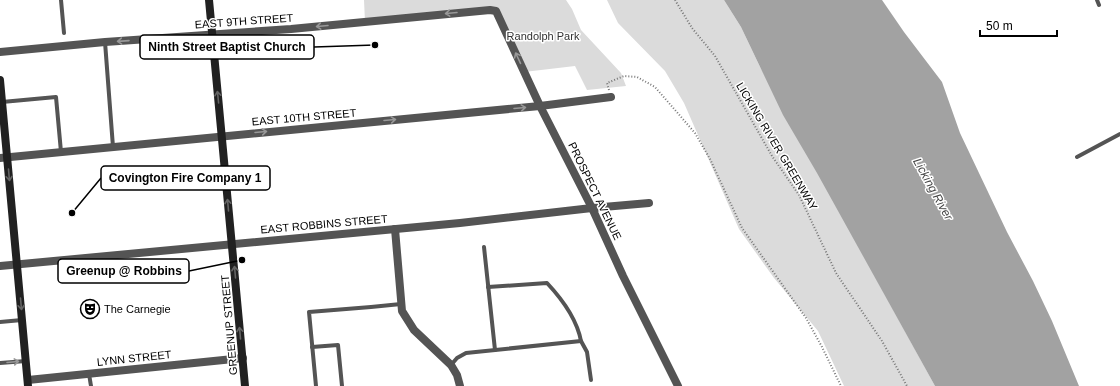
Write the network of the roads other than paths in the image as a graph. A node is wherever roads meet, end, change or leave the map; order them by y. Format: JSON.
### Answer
{"nodes":[{"id":1,"x":61,"y":0,"type":"edge"},
{"id":2,"x":209,"y":0,"type":"edge"},
{"id":3,"x":1097,"y":0,"type":"edge"},
{"id":4,"x":1099,"y":5,"type":"dead end"},
{"id":5,"x":490,"y":10,"type":"joint"},
{"id":6,"x":64,"y":33,"type":"dead end"},
{"id":7,"x":212,"y":34,"type":"junction"},
{"id":8,"x":105,"y":42,"type":"junction"},
{"id":9,"x":0,"y":52,"type":"edge"},
{"id":10,"x":0,"y":80,"type":"edge"},
{"id":11,"x":611,"y":97,"type":"road end"},
{"id":12,"x":1,"y":102,"type":"edge"},
{"id":13,"x":540,"y":106,"type":"junction"},
{"id":14,"x":1120,"y":134,"type":"edge"},
{"id":15,"x":222,"y":136,"type":"junction"},
{"id":16,"x":114,"y":147,"type":"junction"},
{"id":17,"x":61,"y":152,"type":"junction"},
{"id":18,"x":1077,"y":157,"type":"dead end"},
{"id":19,"x":4,"y":158,"type":"edge"},
{"id":20,"x":649,"y":203,"type":"dead end"},
{"id":21,"x":592,"y":208,"type":"junction"},
{"id":22,"x":395,"y":228,"type":"junction"},
{"id":23,"x":232,"y":243,"type":"junction"},
{"id":24,"x":484,"y":247,"type":"dead end"},
{"id":25,"x":17,"y":264,"type":"junction"},
{"id":26,"x":0,"y":266,"type":"edge"},
{"id":27,"x":488,"y":287,"type":"junction"},
{"id":28,"x":401,"y":304,"type":"junction"},
{"id":29,"x":22,"y":320,"type":"junction"},
{"id":30,"x":0,"y":322,"type":"edge"},
{"id":31,"x":581,"y":341,"type":"junction"},
{"id":32,"x":312,"y":347,"type":"junction"},
{"id":33,"x":495,"y":350,"type":"junction"},
{"id":34,"x":243,"y":358,"type":"junction"},
{"id":35,"x":26,"y":361,"type":"junction"},
{"id":36,"x":0,"y":363,"type":"edge"},
{"id":37,"x":451,"y":365,"type":"junction"},
{"id":38,"x":89,"y":374,"type":"junction"},
{"id":39,"x":591,"y":380,"type":"dead end"},
{"id":40,"x":28,"y":383,"type":"edge"},
{"id":41,"x":90,"y":386,"type":"edge"},
{"id":42,"x":246,"y":386,"type":"edge"},
{"id":43,"x":316,"y":386,"type":"edge"},
{"id":44,"x":342,"y":386,"type":"edge"},
{"id":45,"x":460,"y":386,"type":"edge"},
{"id":46,"x":678,"y":386,"type":"edge"}],
"edges":[{"from":1,"to":6,"type":"lane"},
{"from":2,"to":7,"type":"main road","name":"GREENUP STREET"},
{"from":3,"to":4,"type":"lane"},
{"from":5,"to":7,"type":"street","name":"EAST 9TH STREET","one_way":true},
{"from":13,"to":5,"type":"street","name":"PROSPECT AVENUE","one_way":true},
{"from":7,"to":8,"type":"street","name":"EAST 9TH STREET","one_way":true},
{"from":15,"to":7,"type":"main road","name":"GREENUP STREET","one_way":true},
{"from":8,"to":9,"type":"street","name":"EAST 9TH STREET"},
{"from":8,"to":16,"type":"lane"},
{"from":10,"to":12,"type":"main road"},
{"from":11,"to":13,"type":"street","name":"EAST 10TH STREET"},
{"from":12,"to":17,"type":"lane"},
{"from":12,"to":19,"type":"main road"},
{"from":15,"to":13,"type":"street","name":"EAST 10TH STREET","one_way":true},
{"from":13,"to":21,"type":"street","name":"PROSPECT AVENUE"},
{"from":14,"to":18,"type":"lane"},
{"from":15,"to":16,"type":"street","name":"EAST 10TH STREET"},
{"from":23,"to":15,"type":"main road","name":"GREENUP STREET","one_way":true},
{"from":16,"to":17,"type":"street","name":"EAST 10TH STREET"},
{"from":17,"to":19,"type":"street","name":"EAST 10TH STREET"},
{"from":19,"to":25,"type":"main road","one_way":true},
{"from":20,"to":21,"type":"street","name":"EAST ROBBINS STREET"},
{"from":21,"to":22,"type":"street","name":"EAST ROBBINS STREET"},
{"from":21,"to":46,"type":"street","name":"PROSPECT AVENUE"},
{"from":22,"to":23,"type":"street","name":"EAST ROBBINS STREET"},
{"from":22,"to":28,"type":"street"},
{"from":23,"to":25,"type":"street","name":"EAST ROBBINS STREET"},
{"from":34,"to":23,"type":"main road","name":"GREENUP STREET","one_way":true},
{"from":24,"to":27,"type":"lane"},
{"from":25,"to":26,"type":"street","name":"EAST ROBBINS STREET"},
{"from":25,"to":29,"type":"main road","one_way":true},
{"from":27,"to":31,"type":"lane"},
{"from":27,"to":33,"type":"lane"},
{"from":28,"to":32,"type":"lane"},
{"from":28,"to":37,"type":"street"},
{"from":29,"to":30,"type":"lane"},
{"from":29,"to":35,"type":"main road"},
{"from":31,"to":33,"type":"lane"},
{"from":31,"to":39,"type":"lane"},
{"from":32,"to":43,"type":"lane"},
{"from":32,"to":44,"type":"lane"},
{"from":33,"to":37,"type":"lane"},
{"from":34,"to":38,"type":"street","name":"LYNN STREET"},
{"from":34,"to":42,"type":"main road","name":"GREENUP STREET"},
{"from":36,"to":35,"type":"lane","one_way":true},
{"from":35,"to":40,"type":"main road"},
{"from":37,"to":45,"type":"street"},
{"from":38,"to":40,"type":"street","name":"LYNN STREET"},
{"from":38,"to":41,"type":"lane"}]}
